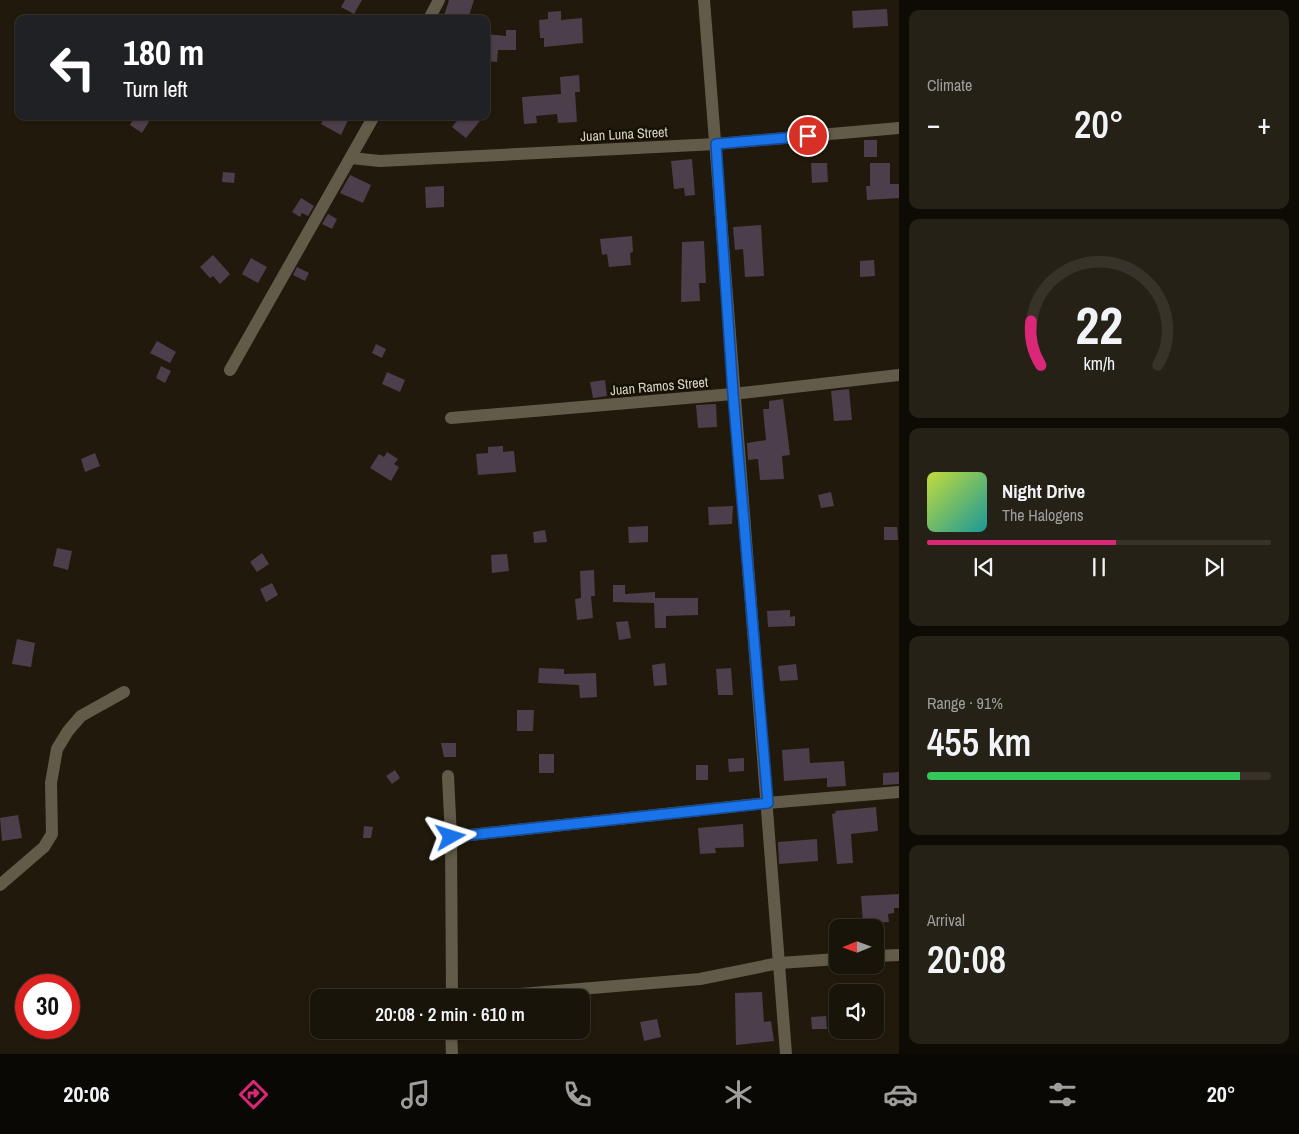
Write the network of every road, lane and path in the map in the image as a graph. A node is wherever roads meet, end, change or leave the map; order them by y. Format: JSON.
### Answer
{"nodes":[{"id":1,"x":439,"y":0,"type":"edge"},
{"id":2,"x":704,"y":0,"type":"edge"},
{"id":3,"x":431,"y":15,"type":"edge"},
{"id":4,"x":372,"y":120,"type":"edge"},
{"id":5,"x":899,"y":128,"type":"edge"},
{"id":6,"x":716,"y":144,"type":"junction"},
{"id":7,"x":351,"y":158,"type":"junction"},
{"id":8,"x":230,"y":370,"type":"dead end"},
{"id":9,"x":899,"y":375,"type":"edge"},
{"id":10,"x":733,"y":394,"type":"junction"},
{"id":11,"x":451,"y":418,"type":"dead end"},
{"id":12,"x":124,"y":692,"type":"dead end"},
{"id":13,"x":448,"y":776,"type":"dead end"},
{"id":14,"x":899,"y":792,"type":"edge"},
{"id":15,"x":768,"y":803,"type":"junction"},
{"id":16,"x":451,"y":837,"type":"junction"},
{"id":17,"x":0,"y":885,"type":"edge"},
{"id":18,"x":899,"y":955,"type":"edge"},
{"id":19,"x":884,"y":956,"type":"edge"},
{"id":20,"x":829,"y":960,"type":"edge"},
{"id":21,"x":779,"y":963,"type":"junction"},
{"id":22,"x":452,"y":989,"type":"edge"},
{"id":23,"x":581,"y":989,"type":"edge"},
{"id":24,"x":451,"y":1039,"type":"edge"},
{"id":25,"x":452,"y":1054,"type":"edge"},
{"id":26,"x":786,"y":1054,"type":"edge"}],
"edges":[{"from":1,"to":3,"type":"street"},
{"from":2,"to":6,"type":"street"},
{"from":4,"to":7,"type":"street"},
{"from":5,"to":6,"type":"street","name":"Juan Luna Street"},
{"from":6,"to":7,"type":"street","name":"Juan Luna Street"},
{"from":6,"to":10,"type":"street"},
{"from":7,"to":8,"type":"street"},
{"from":9,"to":10,"type":"street","name":"Juan Ramos Street"},
{"from":10,"to":11,"type":"street","name":"Juan Ramos Street"},
{"from":10,"to":15,"type":"street"},
{"from":12,"to":17,"type":"street"},
{"from":13,"to":16,"type":"street"},
{"from":14,"to":15,"type":"street"},
{"from":15,"to":16,"type":"street"},
{"from":15,"to":21,"type":"street"},
{"from":16,"to":22,"type":"street"},
{"from":18,"to":19,"type":"street"},
{"from":20,"to":21,"type":"street"},
{"from":21,"to":23,"type":"street"},
{"from":21,"to":26,"type":"street"},
{"from":24,"to":25,"type":"street"}]}
